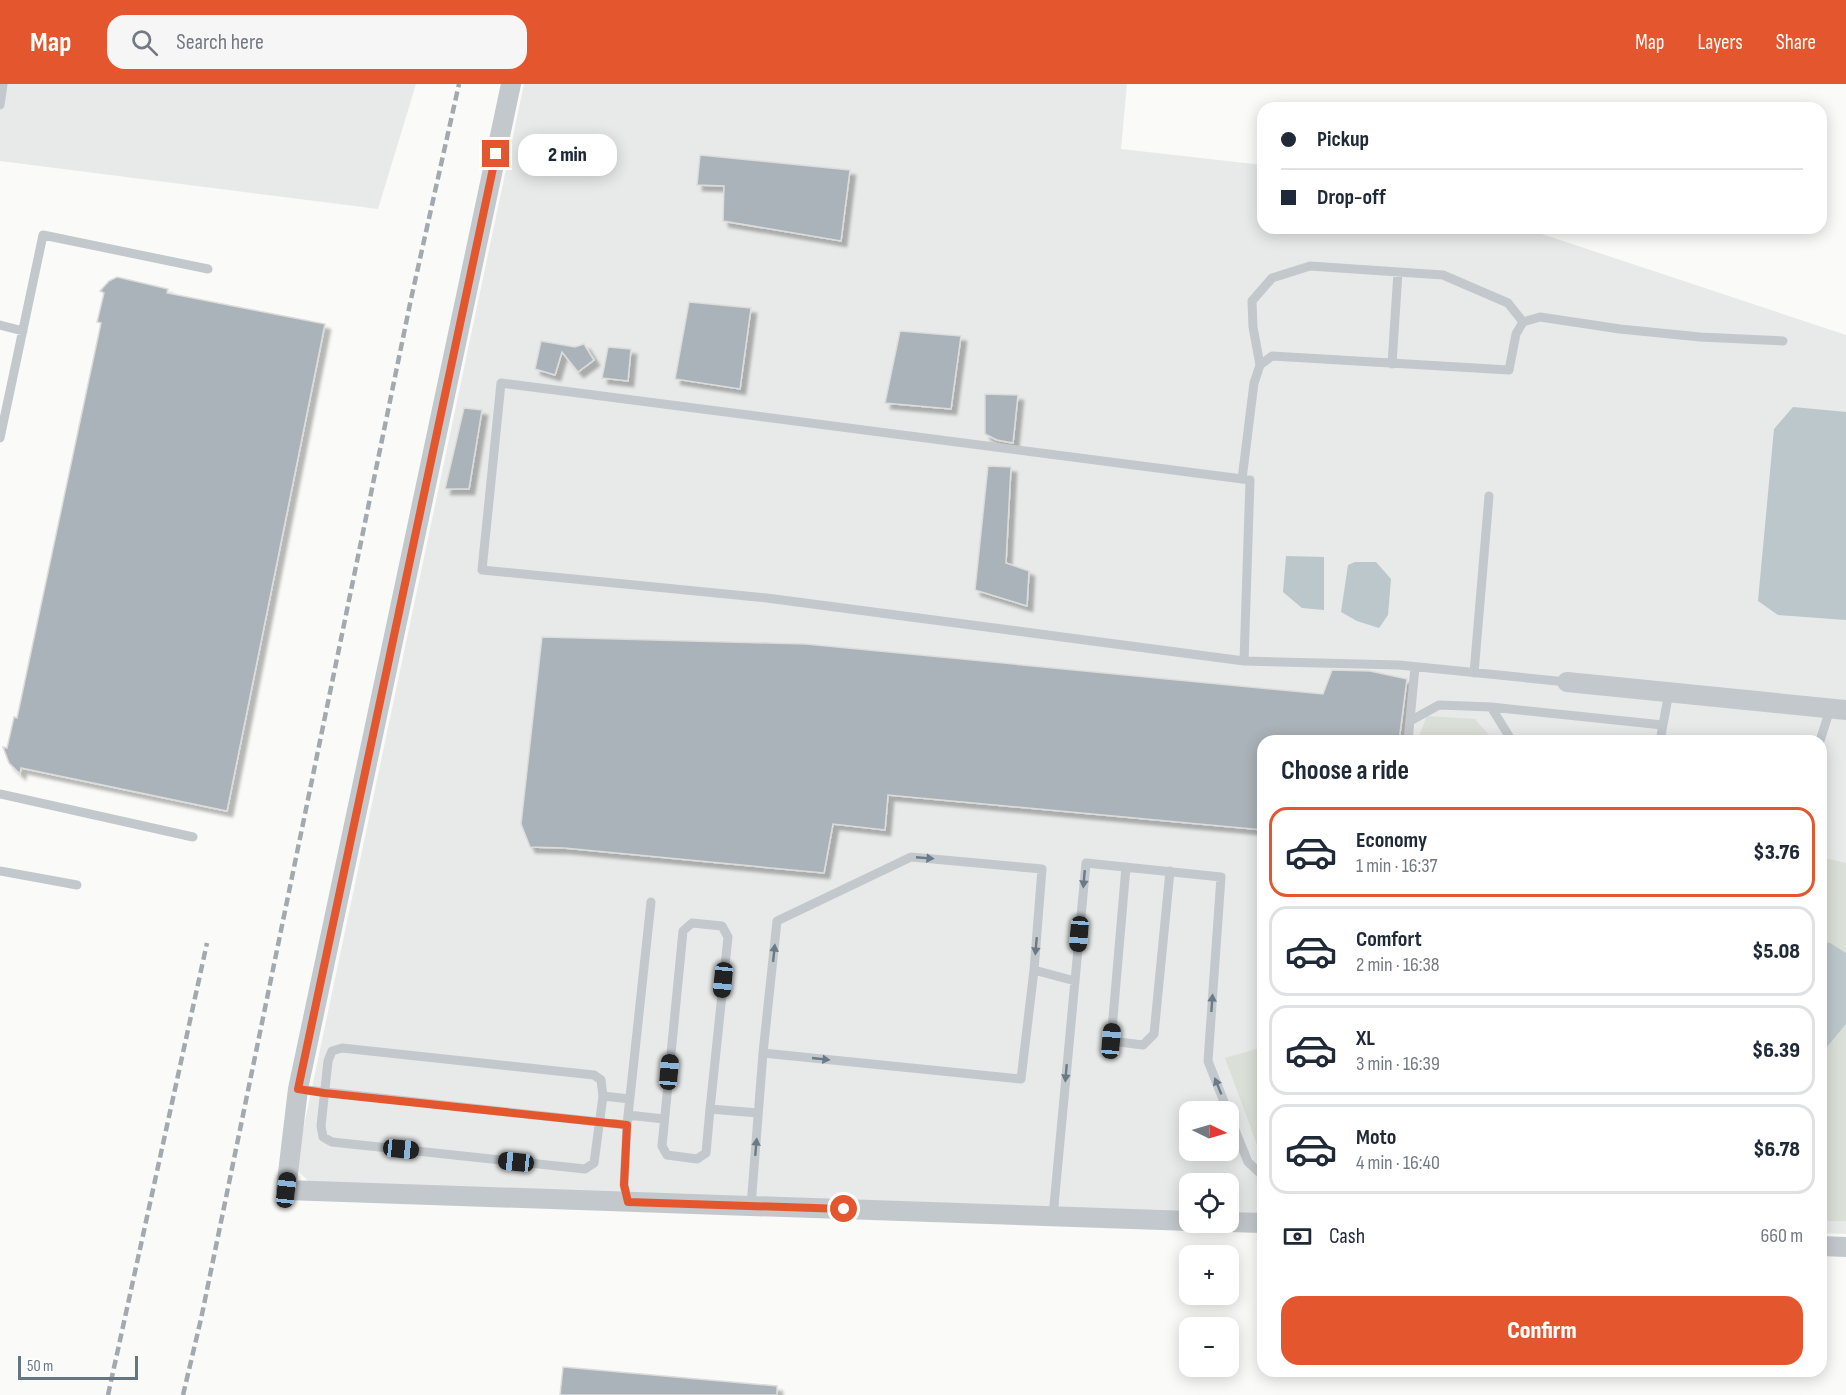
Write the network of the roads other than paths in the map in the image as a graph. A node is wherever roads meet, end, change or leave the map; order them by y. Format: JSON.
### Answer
{"nodes":[{"id":1,"x":3,"y":84,"type":"edge"},
{"id":2,"x":511,"y":84,"type":"edge"},
{"id":3,"x":0,"y":105,"type":"edge"},
{"id":4,"x":208,"y":269,"type":"dead end"},
{"id":5,"x":1398,"y":272,"type":"junction"},
{"id":6,"x":1522,"y":322,"type":"junction"},
{"id":7,"x":0,"y":325,"type":"edge"},
{"id":8,"x":23,"y":331,"type":"junction"},
{"id":9,"x":1784,"y":341,"type":"dead end"},
{"id":10,"x":1392,"y":364,"type":"junction"},
{"id":11,"x":1260,"y":365,"type":"junction"},
{"id":12,"x":0,"y":438,"type":"edge"},
{"id":13,"x":1242,"y":479,"type":"junction"},
{"id":14,"x":1489,"y":495,"type":"dead end"},
{"id":15,"x":1244,"y":661,"type":"junction"},
{"id":16,"x":1415,"y":667,"type":"junction"},
{"id":17,"x":1474,"y":673,"type":"junction"},
{"id":18,"x":1567,"y":682,"type":"joint"},
{"id":19,"x":1669,"y":692,"type":"junction"},
{"id":20,"x":1491,"y":707,"type":"junction"},
{"id":21,"x":1838,"y":710,"type":"edge"},
{"id":22,"x":1410,"y":721,"type":"junction"},
{"id":23,"x":1663,"y":725,"type":"junction"},
{"id":24,"x":1409,"y":735,"type":"edge"},
{"id":25,"x":1508,"y":735,"type":"edge"},
{"id":26,"x":1661,"y":735,"type":"edge"},
{"id":27,"x":1823,"y":735,"type":"edge"},
{"id":28,"x":0,"y":794,"type":"edge"},
{"id":29,"x":193,"y":837,"type":"dead end"},
{"id":30,"x":1126,"y":867,"type":"junction"},
{"id":31,"x":0,"y":871,"type":"edge"},
{"id":32,"x":1170,"y":871,"type":"junction"},
{"id":33,"x":77,"y":885,"type":"dead end"},
{"id":34,"x":651,"y":902,"type":"dead end"},
{"id":35,"x":1034,"y":970,"type":"junction"},
{"id":36,"x":1075,"y":981,"type":"junction"},
{"id":37,"x":763,"y":1053,"type":"junction"},
{"id":38,"x":298,"y":1089,"type":"junction"},
{"id":39,"x":324,"y":1093,"type":"junction"},
{"id":40,"x":603,"y":1096,"type":"junction"},
{"id":41,"x":630,"y":1099,"type":"junction"},
{"id":42,"x":1224,"y":1101,"type":"edge"},
{"id":43,"x":710,"y":1109,"type":"junction"},
{"id":44,"x":758,"y":1113,"type":"junction"},
{"id":45,"x":664,"y":1119,"type":"junction"},
{"id":46,"x":627,"y":1120,"type":"junction"},
{"id":47,"x":601,"y":1122,"type":"junction"},
{"id":48,"x":1239,"y":1140,"type":"edge"},
{"id":49,"x":1257,"y":1170,"type":"edge"},
{"id":50,"x":628,"y":1202,"type":"junction"},
{"id":51,"x":751,"y":1206,"type":"junction"},
{"id":52,"x":1053,"y":1216,"type":"junction"},
{"id":53,"x":1179,"y":1221,"type":"edge"},
{"id":54,"x":1239,"y":1222,"type":"edge"},
{"id":55,"x":1257,"y":1223,"type":"edge"},
{"id":56,"x":1827,"y":1246,"type":"edge"},
{"id":57,"x":1846,"y":1247,"type":"edge"}],
"edges":[{"from":1,"to":3,"type":"lane"},
{"from":2,"to":38,"type":"street"},
{"from":4,"to":8,"type":"lane"},
{"from":5,"to":6,"type":"lane"},
{"from":5,"to":10,"type":"lane"},
{"from":5,"to":11,"type":"lane"},
{"from":6,"to":9,"type":"lane"},
{"from":6,"to":10,"type":"lane"},
{"from":7,"to":8,"type":"lane"},
{"from":8,"to":12,"type":"lane"},
{"from":10,"to":11,"type":"lane"},
{"from":11,"to":13,"type":"lane"},
{"from":13,"to":15,"type":"lane"},
{"from":13,"to":15,"type":"lane"},
{"from":14,"to":17,"type":"lane"},
{"from":15,"to":16,"type":"lane"},
{"from":16,"to":17,"type":"lane"},
{"from":16,"to":22,"type":"lane"},
{"from":17,"to":18,"type":"lane"},
{"from":18,"to":19,"type":"street"},
{"from":19,"to":21,"type":"street"},
{"from":19,"to":23,"type":"lane"},
{"from":20,"to":22,"type":"lane"},
{"from":20,"to":23,"type":"lane"},
{"from":20,"to":25,"type":"lane"},
{"from":21,"to":27,"type":"lane"},
{"from":22,"to":24,"type":"lane"},
{"from":23,"to":26,"type":"lane"},
{"from":28,"to":29,"type":"lane"},
{"from":30,"to":32,"type":"lane"},
{"from":30,"to":32,"type":"lane"},
{"from":30,"to":36,"type":"lane","one_way":true},
{"from":31,"to":33,"type":"lane"},
{"from":42,"to":32,"type":"lane","one_way":true},
{"from":34,"to":41,"type":"lane"},
{"from":35,"to":36,"type":"lane"},
{"from":37,"to":35,"type":"lane","one_way":true},
{"from":37,"to":35,"type":"lane","one_way":true},
{"from":36,"to":52,"type":"lane","one_way":true},
{"from":37,"to":44,"type":"lane"},
{"from":38,"to":39,"type":"lane"},
{"from":38,"to":50,"type":"street"},
{"from":39,"to":40,"type":"lane"},
{"from":39,"to":47,"type":"lane"},
{"from":39,"to":47,"type":"lane"},
{"from":40,"to":41,"type":"lane"},
{"from":40,"to":47,"type":"lane"},
{"from":41,"to":46,"type":"lane"},
{"from":43,"to":44,"type":"lane"},
{"from":43,"to":45,"type":"lane"},
{"from":43,"to":45,"type":"lane"},
{"from":51,"to":44,"type":"lane","one_way":true},
{"from":45,"to":46,"type":"lane"},
{"from":46,"to":47,"type":"lane"},
{"from":46,"to":50,"type":"lane"},
{"from":48,"to":49,"type":"lane"},
{"from":50,"to":51,"type":"street"},
{"from":51,"to":52,"type":"street"},
{"from":52,"to":53,"type":"street"},
{"from":54,"to":55,"type":"street"},
{"from":56,"to":57,"type":"street"}]}
